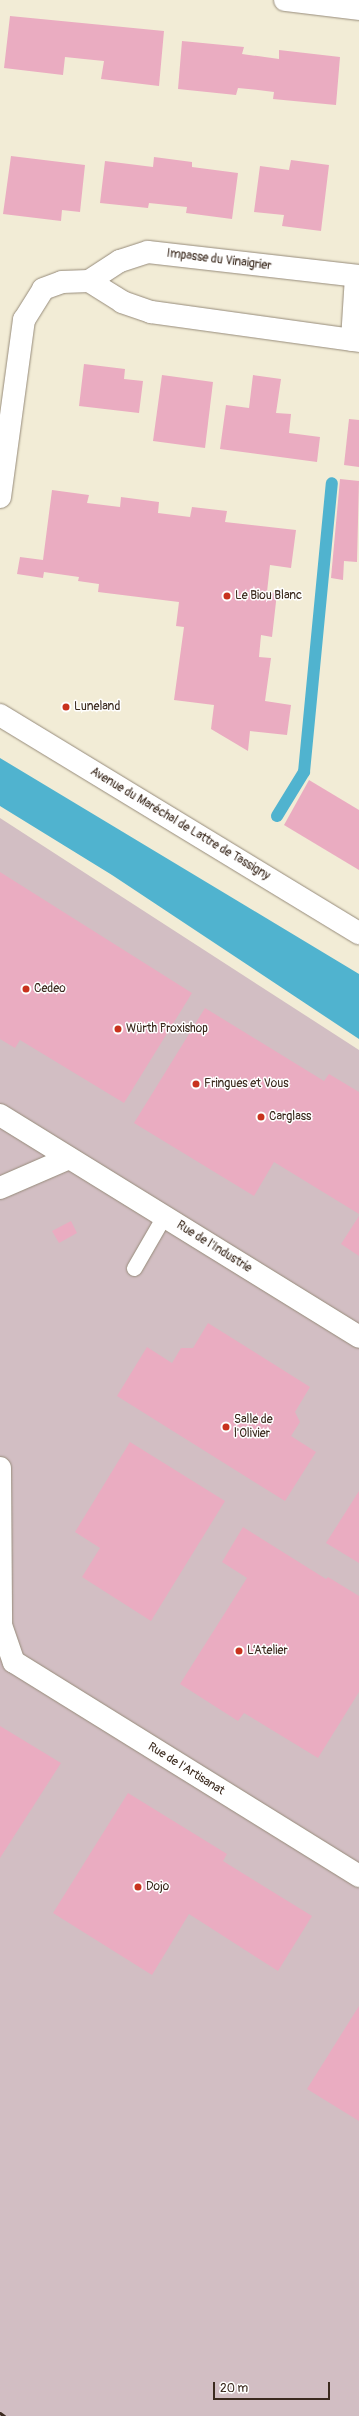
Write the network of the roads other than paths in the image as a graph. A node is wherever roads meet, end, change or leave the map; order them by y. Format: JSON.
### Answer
{"nodes":[{"id":1,"x":285,"y":0,"type":"edge"},
{"id":2,"x":359,"y":9,"type":"edge"},
{"id":3,"x":358,"y":276,"type":"edge"},
{"id":4,"x":89,"y":281,"type":"junction"},
{"id":5,"x":356,"y":340,"type":"edge"},
{"id":6,"x":0,"y":498,"type":"edge"},
{"id":7,"x":0,"y":715,"type":"edge"},
{"id":8,"x":359,"y":933,"type":"edge"},
{"id":9,"x":0,"y":1116,"type":"edge"},
{"id":10,"x":69,"y":1158,"type":"junction"},
{"id":11,"x":0,"y":1188,"type":"edge"},
{"id":12,"x":164,"y":1216,"type":"junction"},
{"id":13,"x":134,"y":1268,"type":"dead end"},
{"id":14,"x":359,"y":1337,"type":"edge"},
{"id":15,"x":0,"y":1468,"type":"edge"},
{"id":16,"x":7,"y":1657,"type":"edge"},
{"id":17,"x":359,"y":1876,"type":"edge"}],
"edges":[{"from":1,"to":2,"type":"street"},
{"from":3,"to":4,"type":"street","name":"Impasse du Vinaigrier"},
{"from":3,"to":5,"type":"street","name":"Impasse du Vinaigrier"},
{"from":4,"to":5,"type":"street","name":"Impasse du Vinaigrier"},
{"from":4,"to":6,"type":"street"},
{"from":7,"to":8,"type":"street","name":"Avenue du Maréchal de Lattre de Tassigny"},
{"from":9,"to":10,"type":"street","name":"Rue de l'Industrie"},
{"from":10,"to":11,"type":"street"},
{"from":10,"to":12,"type":"street","name":"Rue de l'Industrie"},
{"from":12,"to":13,"type":"lane"},
{"from":12,"to":14,"type":"street","name":"Rue de l'Industrie"},
{"from":15,"to":16,"type":"street","name":"Rue de l'Artisanat"},
{"from":16,"to":17,"type":"street","name":"Rue de l'Artisanat"}]}
